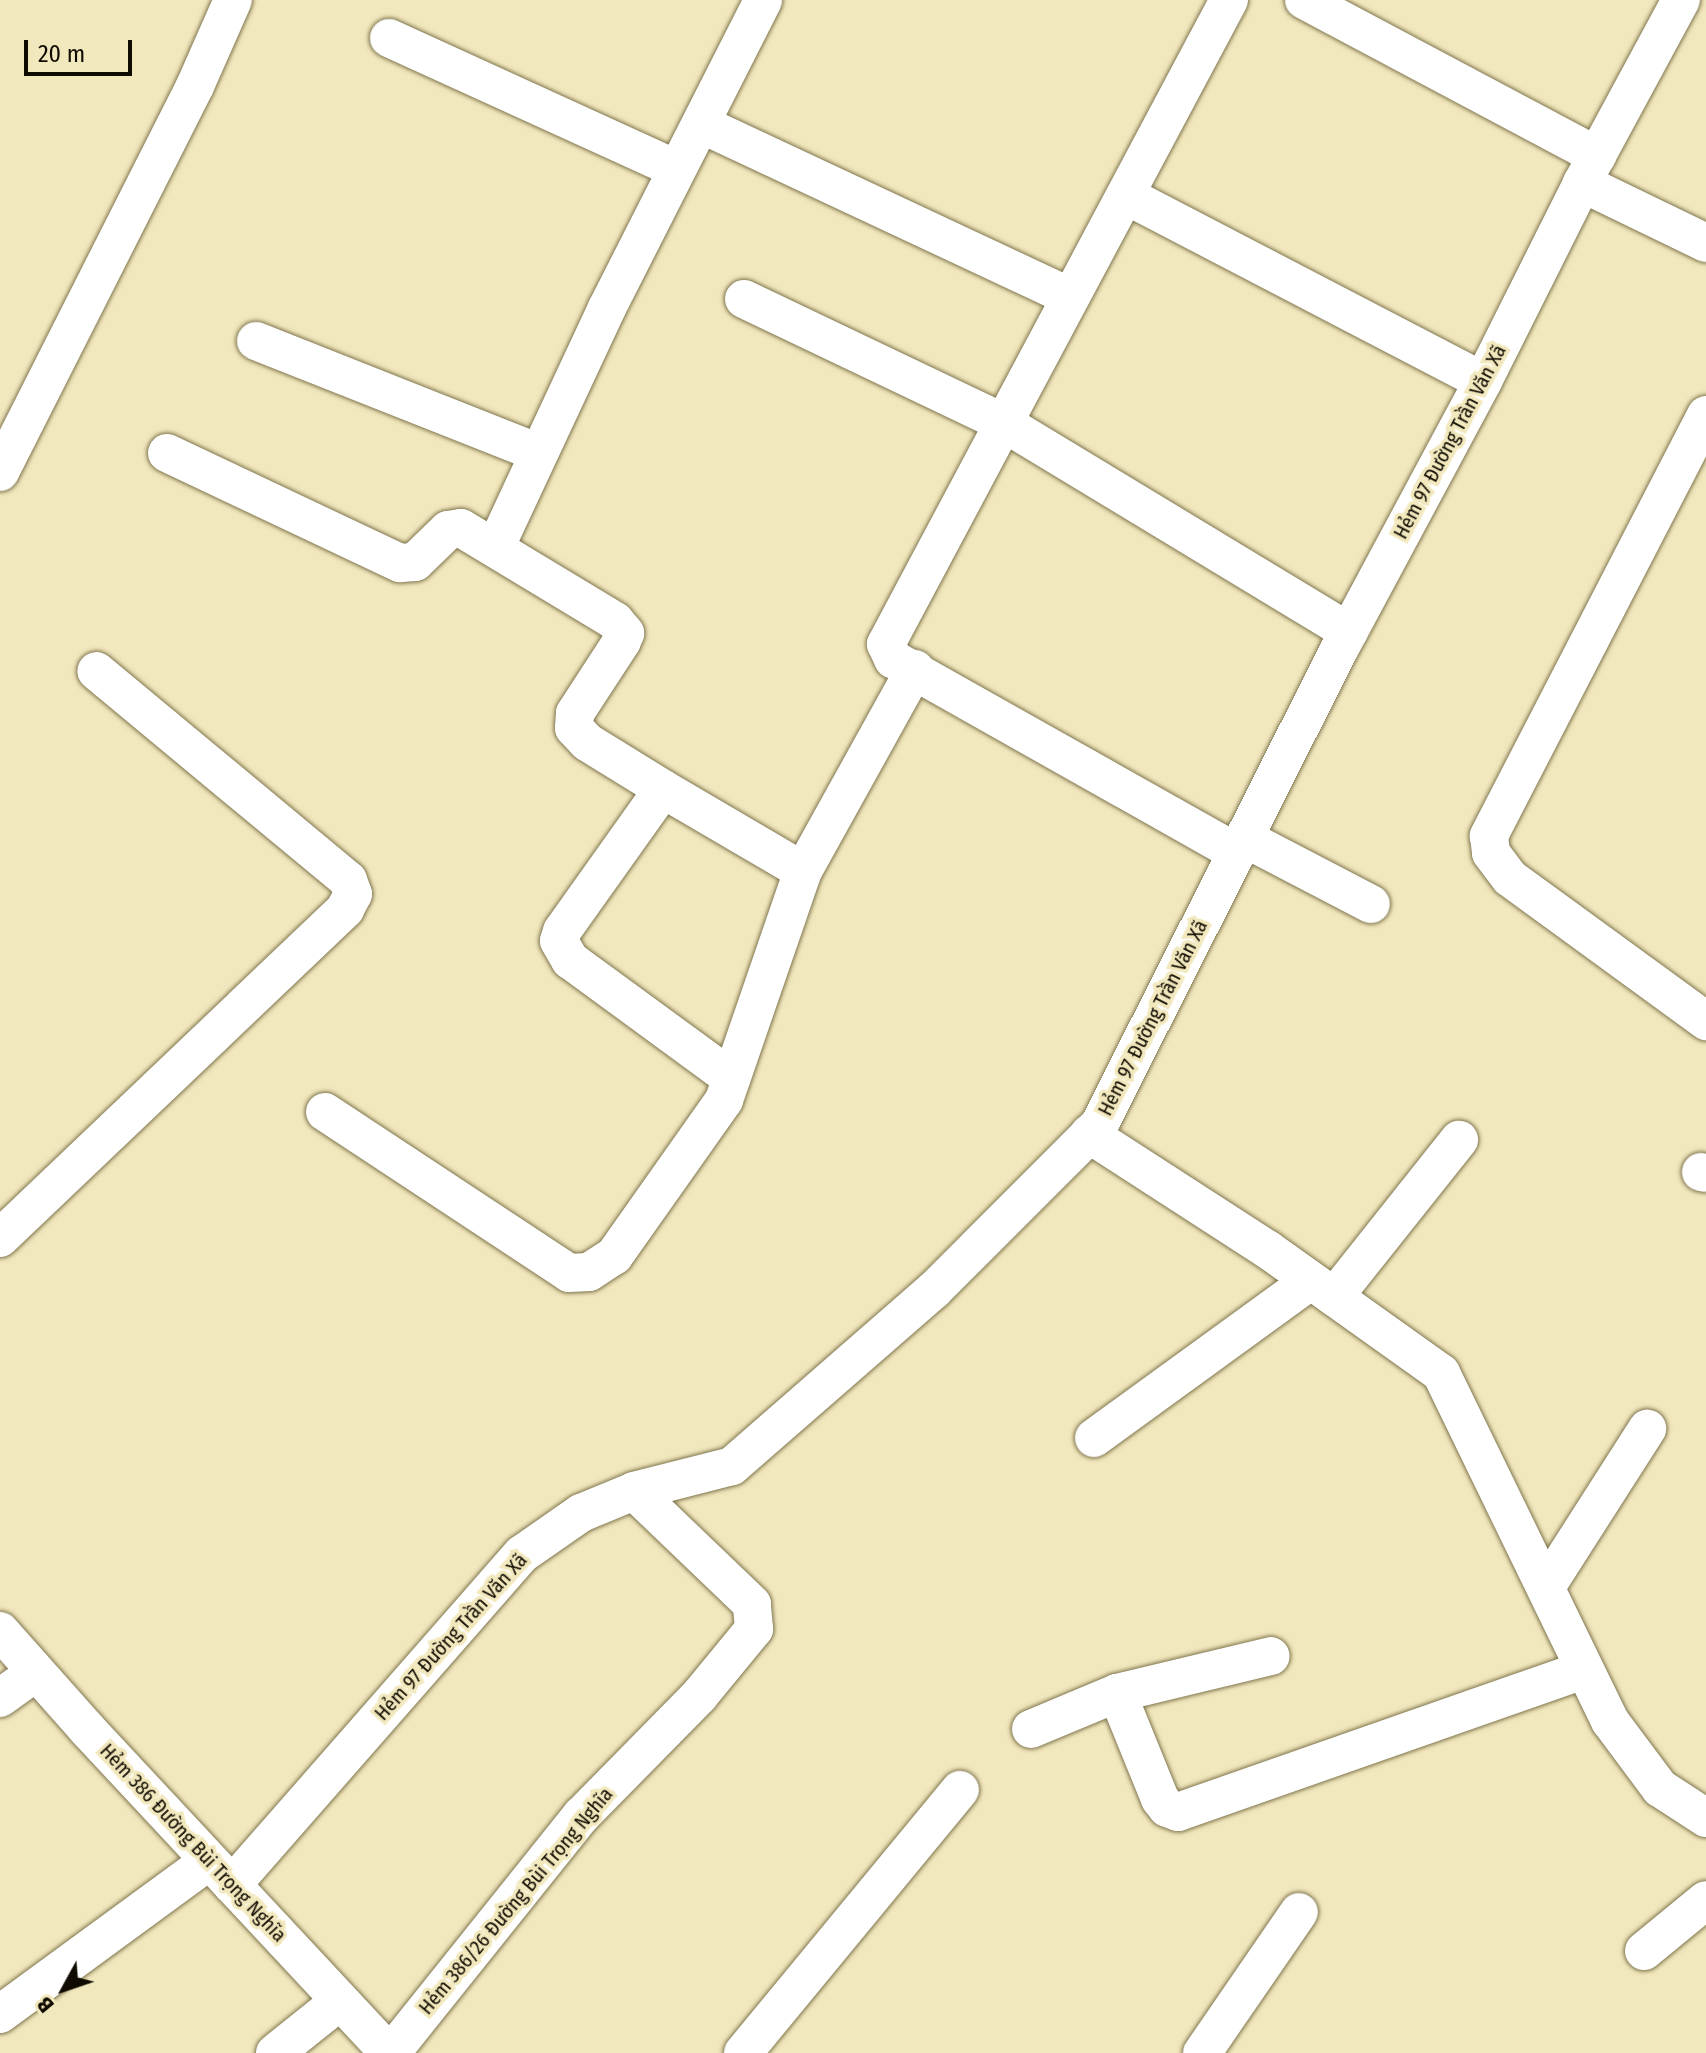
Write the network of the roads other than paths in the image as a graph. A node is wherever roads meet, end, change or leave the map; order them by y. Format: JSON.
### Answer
{"nodes":[{"id":1,"x":233,"y":0,"type":"edge"},
{"id":2,"x":763,"y":0,"type":"edge"},
{"id":3,"x":1229,"y":0,"type":"edge"},
{"id":4,"x":1304,"y":0,"type":"edge"},
{"id":5,"x":1681,"y":0,"type":"edge"},
{"id":6,"x":389,"y":38,"type":"dead end"},
{"id":7,"x":701,"y":124,"type":"junction"},
{"id":8,"x":677,"y":169,"type":"junction"},
{"id":9,"x":1589,"y":169,"type":"junction"},
{"id":10,"x":1127,"y":196,"type":"junction"},
{"id":11,"x":1706,"y":243,"type":"edge"},
{"id":12,"x":1070,"y":297,"type":"junction"},
{"id":13,"x":744,"y":299,"type":"dead end"},
{"id":14,"x":256,"y":341,"type":"dead end"},
{"id":15,"x":1483,"y":381,"type":"junction"},
{"id":16,"x":1706,"y":415,"type":"edge"},
{"id":17,"x":1004,"y":423,"type":"junction"},
{"id":18,"x":167,"y":453,"type":"dead end"},
{"id":19,"x":539,"y":453,"type":"junction"},
{"id":20,"x":0,"y":472,"type":"edge"},
{"id":21,"x":496,"y":546,"type":"junction"},
{"id":22,"x":1349,"y":632,"type":"junction"},
{"id":23,"x":915,"y":669,"type":"junction"},
{"id":24,"x":96,"y":671,"type":"dead end"},
{"id":25,"x":663,"y":789,"type":"junction"},
{"id":26,"x":1241,"y":845,"type":"junction"},
{"id":27,"x":803,"y":871,"type":"junction"},
{"id":28,"x":1371,"y":904,"type":"dead end"},
{"id":29,"x":1706,"y":1021,"type":"edge"},
{"id":30,"x":731,"y":1078,"type":"junction"},
{"id":31,"x":325,"y":1112,"type":"dead end"},
{"id":32,"x":1089,"y":1134,"type":"junction"},
{"id":33,"x":1459,"y":1140,"type":"dead end"},
{"id":34,"x":0,"y":1238,"type":"edge"},
{"id":35,"x":1322,"y":1289,"type":"junction"},
{"id":36,"x":1647,"y":1429,"type":"dead end"},
{"id":37,"x":1094,"y":1438,"type":"dead end"},
{"id":38,"x":634,"y":1491,"type":"junction"},
{"id":39,"x":1546,"y":1587,"type":"junction"},
{"id":40,"x":0,"y":1631,"type":"edge"},
{"id":41,"x":1271,"y":1656,"type":"dead end"},
{"id":42,"x":1584,"y":1670,"type":"junction"},
{"id":43,"x":36,"y":1672,"type":"junction"},
{"id":44,"x":1117,"y":1693,"type":"junction"},
{"id":45,"x":0,"y":1698,"type":"edge"},
{"id":46,"x":1031,"y":1729,"type":"dead end"},
{"id":47,"x":960,"y":1790,"type":"dead end"},
{"id":48,"x":1706,"y":1818,"type":"edge"},
{"id":49,"x":221,"y":1873,"type":"junction"},
{"id":50,"x":1706,"y":1900,"type":"edge"},
{"id":51,"x":1299,"y":1912,"type":"dead end"},
{"id":52,"x":1644,"y":1951,"type":"dead end"},
{"id":53,"x":340,"y":2001,"type":"junction"},
{"id":54,"x":0,"y":2014,"type":"edge"},
{"id":55,"x":275,"y":2053,"type":"edge"},
{"id":56,"x":390,"y":2053,"type":"edge"},
{"id":57,"x":743,"y":2053,"type":"edge"},
{"id":58,"x":1202,"y":2053,"type":"edge"}],
"edges":[{"from":1,"to":20,"type":"street"},
{"from":2,"to":7,"type":"street"},
{"from":3,"to":10,"type":"street"},
{"from":4,"to":9,"type":"street"},
{"from":5,"to":9,"type":"street","name":"Hẻm 97 Đường Trần Văn Xã"},
{"from":6,"to":8,"type":"street"},
{"from":7,"to":8,"type":"street"},
{"from":7,"to":12,"type":"street"},
{"from":8,"to":19,"type":"street"},
{"from":9,"to":11,"type":"street"},
{"from":9,"to":15,"type":"street","name":"Hẻm 97 Đường Trần Văn Xã"},
{"from":10,"to":12,"type":"street"},
{"from":10,"to":15,"type":"street"},
{"from":12,"to":17,"type":"street"},
{"from":13,"to":17,"type":"street"},
{"from":14,"to":19,"type":"street"},
{"from":15,"to":22,"type":"street","name":"Hẻm 97 Đường Trần Văn Xã"},
{"from":16,"to":29,"type":"street"},
{"from":17,"to":22,"type":"street"},
{"from":17,"to":23,"type":"street"},
{"from":18,"to":21,"type":"street"},
{"from":19,"to":21,"type":"street"},
{"from":21,"to":25,"type":"street"},
{"from":22,"to":26,"type":"street","name":"Hẻm 97 Đường Trần Văn Xã"},
{"from":23,"to":26,"type":"street"},
{"from":23,"to":27,"type":"street"},
{"from":24,"to":34,"type":"street"},
{"from":25,"to":27,"type":"street"},
{"from":25,"to":30,"type":"street"},
{"from":26,"to":28,"type":"street"},
{"from":26,"to":32,"type":"street","name":"Hẻm 97 Đường Trần Văn Xã"},
{"from":27,"to":30,"type":"street"},
{"from":30,"to":31,"type":"street"},
{"from":32,"to":35,"type":"street"},
{"from":32,"to":38,"type":"street","name":"Hẻm 97 Đường Trần Văn Xã"},
{"from":33,"to":35,"type":"street"},
{"from":35,"to":37,"type":"street"},
{"from":35,"to":39,"type":"street"},
{"from":36,"to":39,"type":"street"},
{"from":38,"to":49,"type":"street","name":"Hẻm 97 Đường Trần Văn Xã"},
{"from":38,"to":56,"type":"street","name":"Hẻm 386/26 Đường Bùi Trọng Nghĩa"},
{"from":39,"to":42,"type":"street"},
{"from":40,"to":43,"type":"street","name":"Hẻm 386 Đường Bùi Trọng Nghĩa"},
{"from":41,"to":44,"type":"street"},
{"from":42,"to":44,"type":"street"},
{"from":42,"to":48,"type":"street"},
{"from":43,"to":45,"type":"street"},
{"from":43,"to":49,"type":"street","name":"Hẻm 386 Đường Bùi Trọng Nghĩa"},
{"from":44,"to":46,"type":"street"},
{"from":47,"to":57,"type":"street"},
{"from":49,"to":53,"type":"street","name":"Hẻm 386 Đường Bùi Trọng Nghĩa"},
{"from":49,"to":54,"type":"street","name":"Hẻm 97 Đường Trần Văn Xã"},
{"from":50,"to":52,"type":"street"},
{"from":51,"to":58,"type":"street"},
{"from":53,"to":55,"type":"street"},
{"from":53,"to":56,"type":"street","name":"Hẻm 386 Đường Bùi Trọng Nghĩa"}]}
